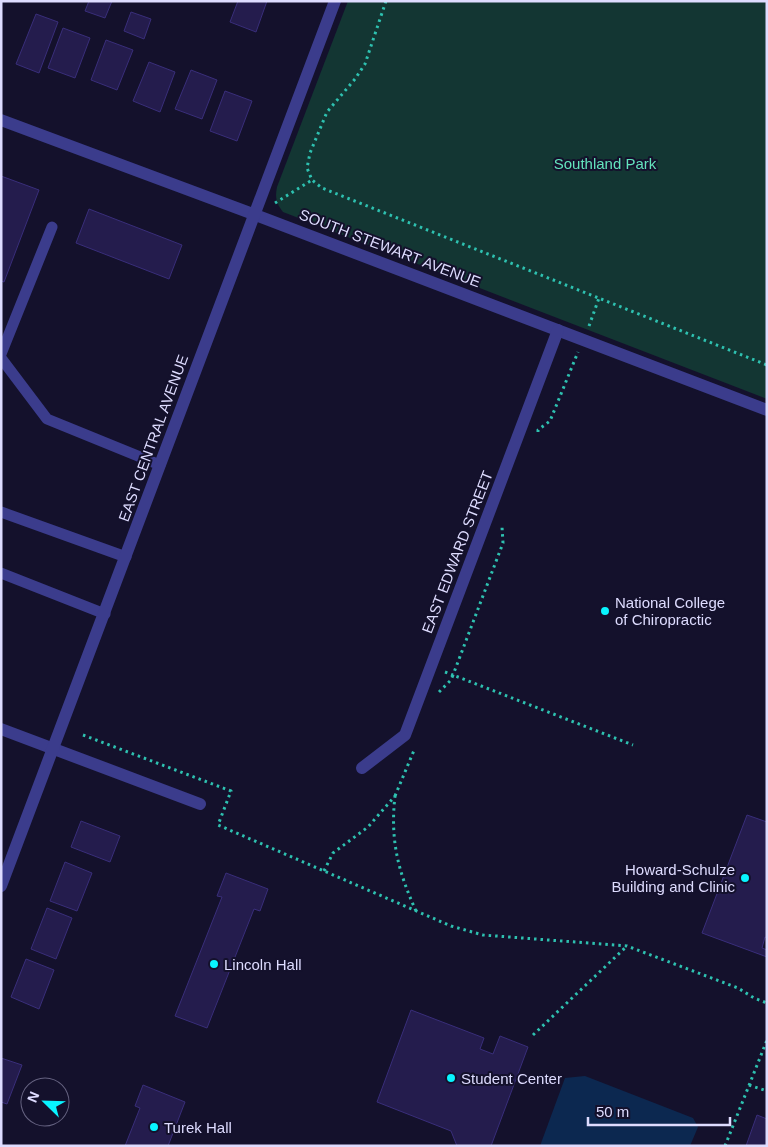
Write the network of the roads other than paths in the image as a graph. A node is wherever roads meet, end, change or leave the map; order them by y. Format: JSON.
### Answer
{"nodes":[{"id":1,"x":335,"y":1,"type":"edge"},
{"id":2,"x":1,"y":120,"type":"edge"},
{"id":3,"x":254,"y":214,"type":"junction"},
{"id":4,"x":52,"y":227,"type":"dead end"},
{"id":5,"x":558,"y":330,"type":"junction"},
{"id":6,"x":5,"y":331,"type":"edge"},
{"id":7,"x":1,"y":354,"type":"edge"},
{"id":8,"x":1,"y":358,"type":"edge"},
{"id":9,"x":767,"y":410,"type":"edge"},
{"id":10,"x":160,"y":466,"type":"junction"},
{"id":11,"x":1,"y":512,"type":"edge"},
{"id":12,"x":126,"y":558,"type":"junction"},
{"id":13,"x":1,"y":573,"type":"edge"},
{"id":14,"x":104,"y":614,"type":"junction"},
{"id":15,"x":1,"y":729,"type":"edge"},
{"id":16,"x":52,"y":748,"type":"junction"},
{"id":17,"x":362,"y":768,"type":"dead end"},
{"id":18,"x":200,"y":804,"type":"dead end"},
{"id":19,"x":1,"y":886,"type":"edge"}],
"edges":[{"from":1,"to":3,"type":"street","name":"EAST CENTRAL AVENUE"},
{"from":2,"to":3,"type":"street","name":"SOUTH STEWART AVENUE"},
{"from":3,"to":5,"type":"street","name":"SOUTH STEWART AVENUE"},
{"from":3,"to":10,"type":"street","name":"EAST CENTRAL AVENUE"},
{"from":4,"to":6,"type":"lane"},
{"from":5,"to":9,"type":"street","name":"SOUTH STEWART AVENUE"},
{"from":5,"to":17,"type":"street","name":"EAST EDWARD STREET"},
{"from":6,"to":7,"type":"lane"},
{"from":8,"to":10,"type":"lane"},
{"from":10,"to":12,"type":"street","name":"EAST CENTRAL AVENUE"},
{"from":11,"to":12,"type":"lane"},
{"from":12,"to":14,"type":"street","name":"EAST CENTRAL AVENUE"},
{"from":13,"to":14,"type":"lane"},
{"from":14,"to":16,"type":"street","name":"EAST CENTRAL AVENUE"},
{"from":15,"to":16,"type":"street"},
{"from":16,"to":18,"type":"street"},
{"from":16,"to":19,"type":"street","name":"EAST CENTRAL AVENUE"}]}
